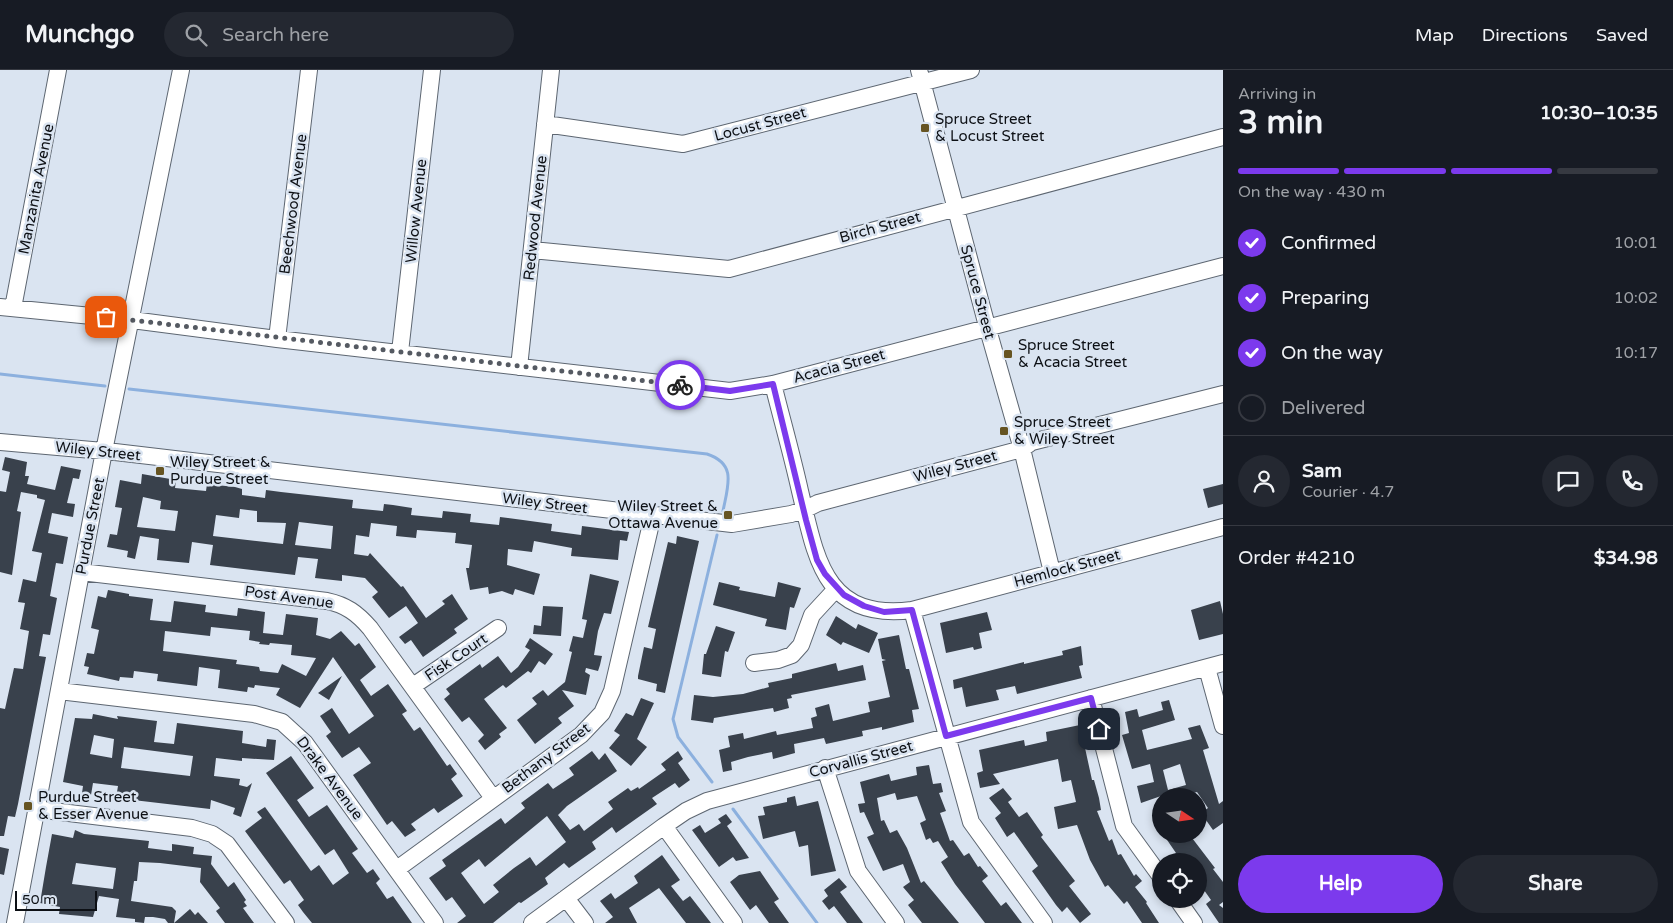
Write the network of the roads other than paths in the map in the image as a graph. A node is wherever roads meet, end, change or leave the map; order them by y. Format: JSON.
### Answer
{"nodes":[{"id":1,"x":58,"y":70,"type":"edge"},
{"id":2,"x":180,"y":70,"type":"edge"},
{"id":3,"x":309,"y":70,"type":"edge"},
{"id":4,"x":432,"y":70,"type":"edge"},
{"id":5,"x":551,"y":70,"type":"edge"},
{"id":6,"x":971,"y":70,"type":"edge"},
{"id":7,"x":921,"y":76,"type":"edge"},
{"id":8,"x":545,"y":124,"type":"junction"},
{"id":9,"x":1223,"y":137,"type":"edge"},
{"id":10,"x":955,"y":207,"type":"junction"},
{"id":11,"x":532,"y":250,"type":"junction"},
{"id":12,"x":1223,"y":266,"type":"edge"},
{"id":13,"x":7,"y":308,"type":"edge"},
{"id":14,"x":132,"y":320,"type":"junction"},
{"id":15,"x":987,"y":326,"type":"junction"},
{"id":16,"x":277,"y":339,"type":"junction"},
{"id":17,"x":400,"y":352,"type":"junction"},
{"id":18,"x":519,"y":367,"type":"junction"},
{"id":19,"x":773,"y":384,"type":"junction"},
{"id":20,"x":1223,"y":394,"type":"edge"},
{"id":21,"x":0,"y":442,"type":"edge"},
{"id":22,"x":1022,"y":449,"type":"junction"},
{"id":23,"x":104,"y":451,"type":"junction"},
{"id":24,"x":804,"y":510,"type":"junction"},
{"id":25,"x":653,"y":516,"type":"junction"},
{"id":26,"x":1223,"y":527,"type":"edge"},
{"id":27,"x":81,"y":572,"type":"junction"},
{"id":28,"x":1052,"y":572,"type":"junction"},
{"id":29,"x":836,"y":588,"type":"junction"},
{"id":30,"x":912,"y":610,"type":"junction"},
{"id":31,"x":498,"y":628,"type":"dead end"},
{"id":32,"x":754,"y":663,"type":"dead end"},
{"id":33,"x":1223,"y":663,"type":"edge"},
{"id":34,"x":1207,"y":668,"type":"junction"},
{"id":35,"x":413,"y":686,"type":"junction"},
{"id":36,"x":59,"y":691,"type":"junction"},
{"id":37,"x":1091,"y":698,"type":"junction"},
{"id":38,"x":1223,"y":726,"type":"edge"},
{"id":39,"x":946,"y":736,"type":"junction"},
{"id":40,"x":825,"y":768,"type":"junction"},
{"id":41,"x":494,"y":798,"type":"junction"},
{"id":42,"x":36,"y":809,"type":"junction"},
{"id":43,"x":664,"y":826,"type":"junction"},
{"id":44,"x":1152,"y":865,"type":"edge"},
{"id":45,"x":397,"y":869,"type":"junction"},
{"id":46,"x":566,"y":898,"type":"junction"},
{"id":47,"x":1183,"y":908,"type":"edge"},
{"id":48,"x":15,"y":923,"type":"edge"},
{"id":49,"x":286,"y":923,"type":"edge"},
{"id":50,"x":436,"y":923,"type":"edge"},
{"id":51,"x":532,"y":923,"type":"edge"},
{"id":52,"x":585,"y":923,"type":"edge"},
{"id":53,"x":734,"y":923,"type":"edge"},
{"id":54,"x":896,"y":923,"type":"edge"},
{"id":55,"x":1044,"y":923,"type":"edge"},
{"id":56,"x":1194,"y":923,"type":"edge"}],
"edges":[{"from":1,"to":13,"type":"street","name":"Manzanita Avenue"},
{"from":2,"to":14,"type":"street","name":"Purdue Street"},
{"from":3,"to":16,"type":"street","name":"Beechwood Avenue"},
{"from":4,"to":17,"type":"street","name":"Willow Avenue"},
{"from":5,"to":8,"type":"street","name":"Redwood Avenue"},
{"from":6,"to":7,"type":"street","name":"Locust Street"},
{"from":7,"to":8,"type":"street","name":"Locust Street"},
{"from":7,"to":10,"type":"street","name":"Spruce Street"},
{"from":8,"to":11,"type":"street","name":"Redwood Avenue"},
{"from":9,"to":10,"type":"street","name":"Birch Street"},
{"from":10,"to":11,"type":"street","name":"Birch Street"},
{"from":10,"to":15,"type":"street","name":"Spruce Street"},
{"from":11,"to":18,"type":"street","name":"Redwood Avenue"},
{"from":12,"to":15,"type":"street","name":"Acacia Street"},
{"from":13,"to":14,"type":"street","name":"Acacia Street"},
{"from":14,"to":16,"type":"street","name":"Acacia Street"},
{"from":14,"to":23,"type":"street","name":"Purdue Street"},
{"from":15,"to":19,"type":"street","name":"Acacia Street"},
{"from":15,"to":22,"type":"street","name":"Spruce Street"},
{"from":16,"to":17,"type":"street","name":"Acacia Street"},
{"from":17,"to":18,"type":"street","name":"Acacia Street"},
{"from":18,"to":19,"type":"street","name":"Acacia Street"},
{"from":19,"to":24,"type":"street"},
{"from":20,"to":22,"type":"street","name":"Wiley Street"},
{"from":21,"to":23,"type":"street","name":"Wiley Street"},
{"from":22,"to":24,"type":"street","name":"Wiley Street"},
{"from":22,"to":28,"type":"street","name":"Spruce Street"},
{"from":23,"to":25,"type":"street","name":"Wiley Street"},
{"from":23,"to":27,"type":"street","name":"Purdue Street"},
{"from":24,"to":25,"type":"street","name":"Wiley Street"},
{"from":24,"to":29,"type":"street"},
{"from":25,"to":41,"type":"street","name":"Bethany Street"},
{"from":26,"to":28,"type":"street","name":"Hemlock Street"},
{"from":27,"to":35,"type":"street","name":"Post Avenue"},
{"from":27,"to":36,"type":"street","name":"Purdue Street"},
{"from":28,"to":30,"type":"street","name":"Hemlock Street"},
{"from":29,"to":30,"type":"street","name":"Hemlock Street"},
{"from":29,"to":32,"type":"street"},
{"from":30,"to":39,"type":"street"},
{"from":31,"to":35,"type":"street","name":"Fisk Court"},
{"from":33,"to":34,"type":"street","name":"Corvallis Street"},
{"from":34,"to":37,"type":"street","name":"Corvallis Street"},
{"from":34,"to":38,"type":"street"},
{"from":35,"to":41,"type":"street","name":"Post Avenue"},
{"from":36,"to":42,"type":"street","name":"Purdue Street"},
{"from":36,"to":45,"type":"street","name":"Drake Avenue"},
{"from":37,"to":39,"type":"street","name":"Corvallis Street"},
{"from":37,"to":44,"type":"street"},
{"from":39,"to":40,"type":"street","name":"Corvallis Street"},
{"from":39,"to":55,"type":"street"},
{"from":40,"to":43,"type":"street","name":"Corvallis Street"},
{"from":40,"to":54,"type":"street"},
{"from":41,"to":45,"type":"street","name":"Bethany Street"},
{"from":42,"to":48,"type":"street","name":"Purdue Street"},
{"from":42,"to":49,"type":"street"},
{"from":43,"to":46,"type":"street","name":"Corvallis Street"},
{"from":43,"to":53,"type":"street"},
{"from":45,"to":50,"type":"street","name":"Drake Avenue"},
{"from":46,"to":51,"type":"street","name":"Corvallis Street"},
{"from":46,"to":52,"type":"street"},
{"from":47,"to":56,"type":"street"}]}
